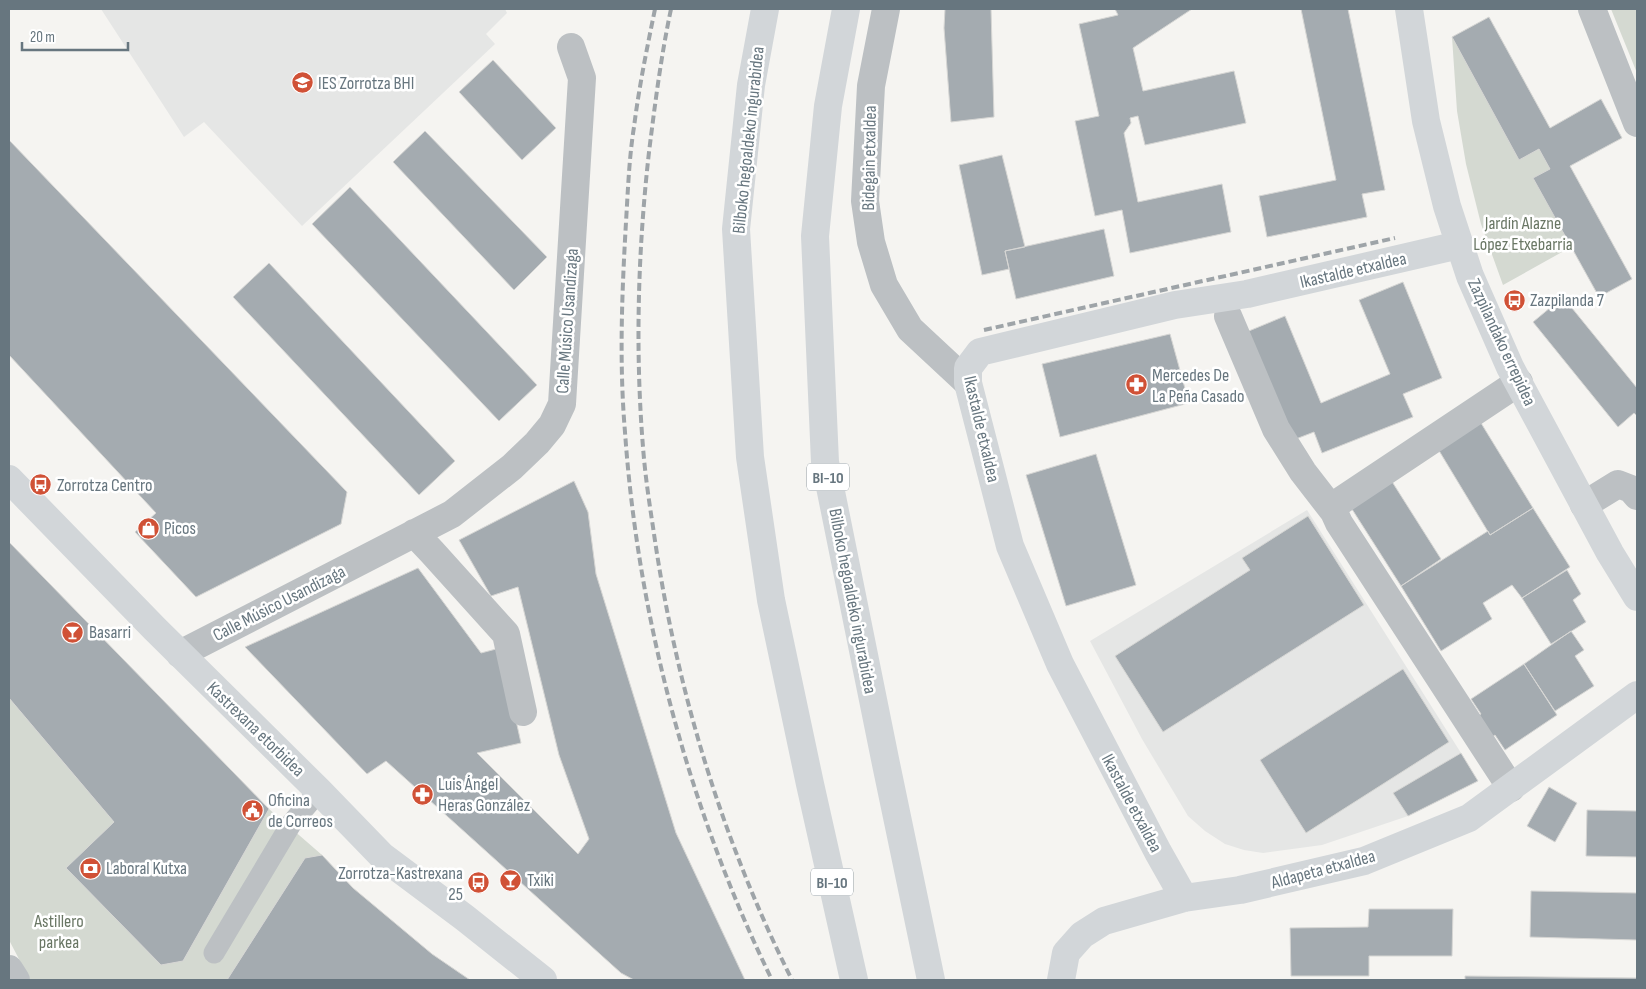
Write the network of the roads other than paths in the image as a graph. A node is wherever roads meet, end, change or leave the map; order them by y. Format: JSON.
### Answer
{"nodes":[{"id":1,"x":765,"y":9,"type":"edge"},
{"id":2,"x":846,"y":9,"type":"edge"},
{"id":3,"x":886,"y":9,"type":"edge"},
{"id":4,"x":1409,"y":9,"type":"edge"},
{"id":5,"x":1592,"y":9,"type":"edge"},
{"id":6,"x":571,"y":47,"type":"dead end"},
{"id":7,"x":1637,"y":124,"type":"edge"},
{"id":8,"x":1459,"y":245,"type":"junction"},
{"id":9,"x":1228,"y":316,"type":"dead end"},
{"id":10,"x":1519,"y":382,"type":"junction"},
{"id":11,"x":968,"y":384,"type":"junction"},
{"id":12,"x":9,"y":479,"type":"edge"},
{"id":13,"x":1637,"y":496,"type":"edge"},
{"id":14,"x":1584,"y":505,"type":"junction"},
{"id":15,"x":1334,"y":512,"type":"junction"},
{"id":16,"x":414,"y":533,"type":"junction"},
{"id":17,"x":1637,"y":597,"type":"edge"},
{"id":18,"x":180,"y":654,"type":"junction"},
{"id":19,"x":1637,"y":695,"type":"edge"},
{"id":20,"x":523,"y":712,"type":"dead end"},
{"id":21,"x":1511,"y":788,"type":"junction"},
{"id":22,"x":320,"y":791,"type":"junction"},
{"id":23,"x":1184,"y":898,"type":"junction"},
{"id":24,"x":214,"y":953,"type":"dead end"},
{"id":25,"x":9,"y":969,"type":"edge"},
{"id":26,"x":16,"y":980,"type":"edge"},
{"id":27,"x":542,"y":980,"type":"edge"},
{"id":28,"x":854,"y":980,"type":"edge"},
{"id":29,"x":931,"y":980,"type":"edge"},
{"id":30,"x":1061,"y":980,"type":"edge"}],
"edges":[{"from":1,"to":28,"type":"main road","name":"Bilboko hegoaldeko ingurabidea","number":"BI-10"},
{"from":2,"to":29,"type":"main road","name":"Bilboko hegoaldeko ingurabidea","number":"BI-10"},
{"from":3,"to":11,"type":"street","name":"Bidegain etxaldea"},
{"from":4,"to":8,"type":"main road","name":"Zazpilandako errepidea"},
{"from":5,"to":7,"type":"street"},
{"from":6,"to":16,"type":"street","name":"Calle Músico Usandizaga"},
{"from":8,"to":10,"type":"main road","name":"Zazpilandako errepidea"},
{"from":8,"to":11,"type":"main road","name":"Ikastalde etxaldea"},
{"from":9,"to":15,"type":"street"},
{"from":10,"to":14,"type":"main road","name":"Zazpilandako errepidea"},
{"from":10,"to":15,"type":"street"},
{"from":11,"to":23,"type":"main road","name":"Ikastalde etxaldea"},
{"from":12,"to":18,"type":"main road","name":"Kastrexana etorbidea"},
{"from":13,"to":14,"type":"street"},
{"from":14,"to":17,"type":"main road","name":"Zazpilandako errepidea"},
{"from":15,"to":21,"type":"street"},
{"from":16,"to":18,"type":"street","name":"Calle Músico Usandizaga"},
{"from":16,"to":20,"type":"street"},
{"from":18,"to":22,"type":"main road","name":"Kastrexana etorbidea"},
{"from":19,"to":21,"type":"main road","name":"Aldapeta etxaldea"},
{"from":21,"to":23,"type":"main road","name":"Aldapeta etxaldea"},
{"from":22,"to":24,"type":"lane"},
{"from":22,"to":27,"type":"main road","name":"Kastrexana etorbidea"},
{"from":23,"to":30,"type":"main road","name":"Aldapeta etxaldea"},
{"from":25,"to":26,"type":"street"}]}
